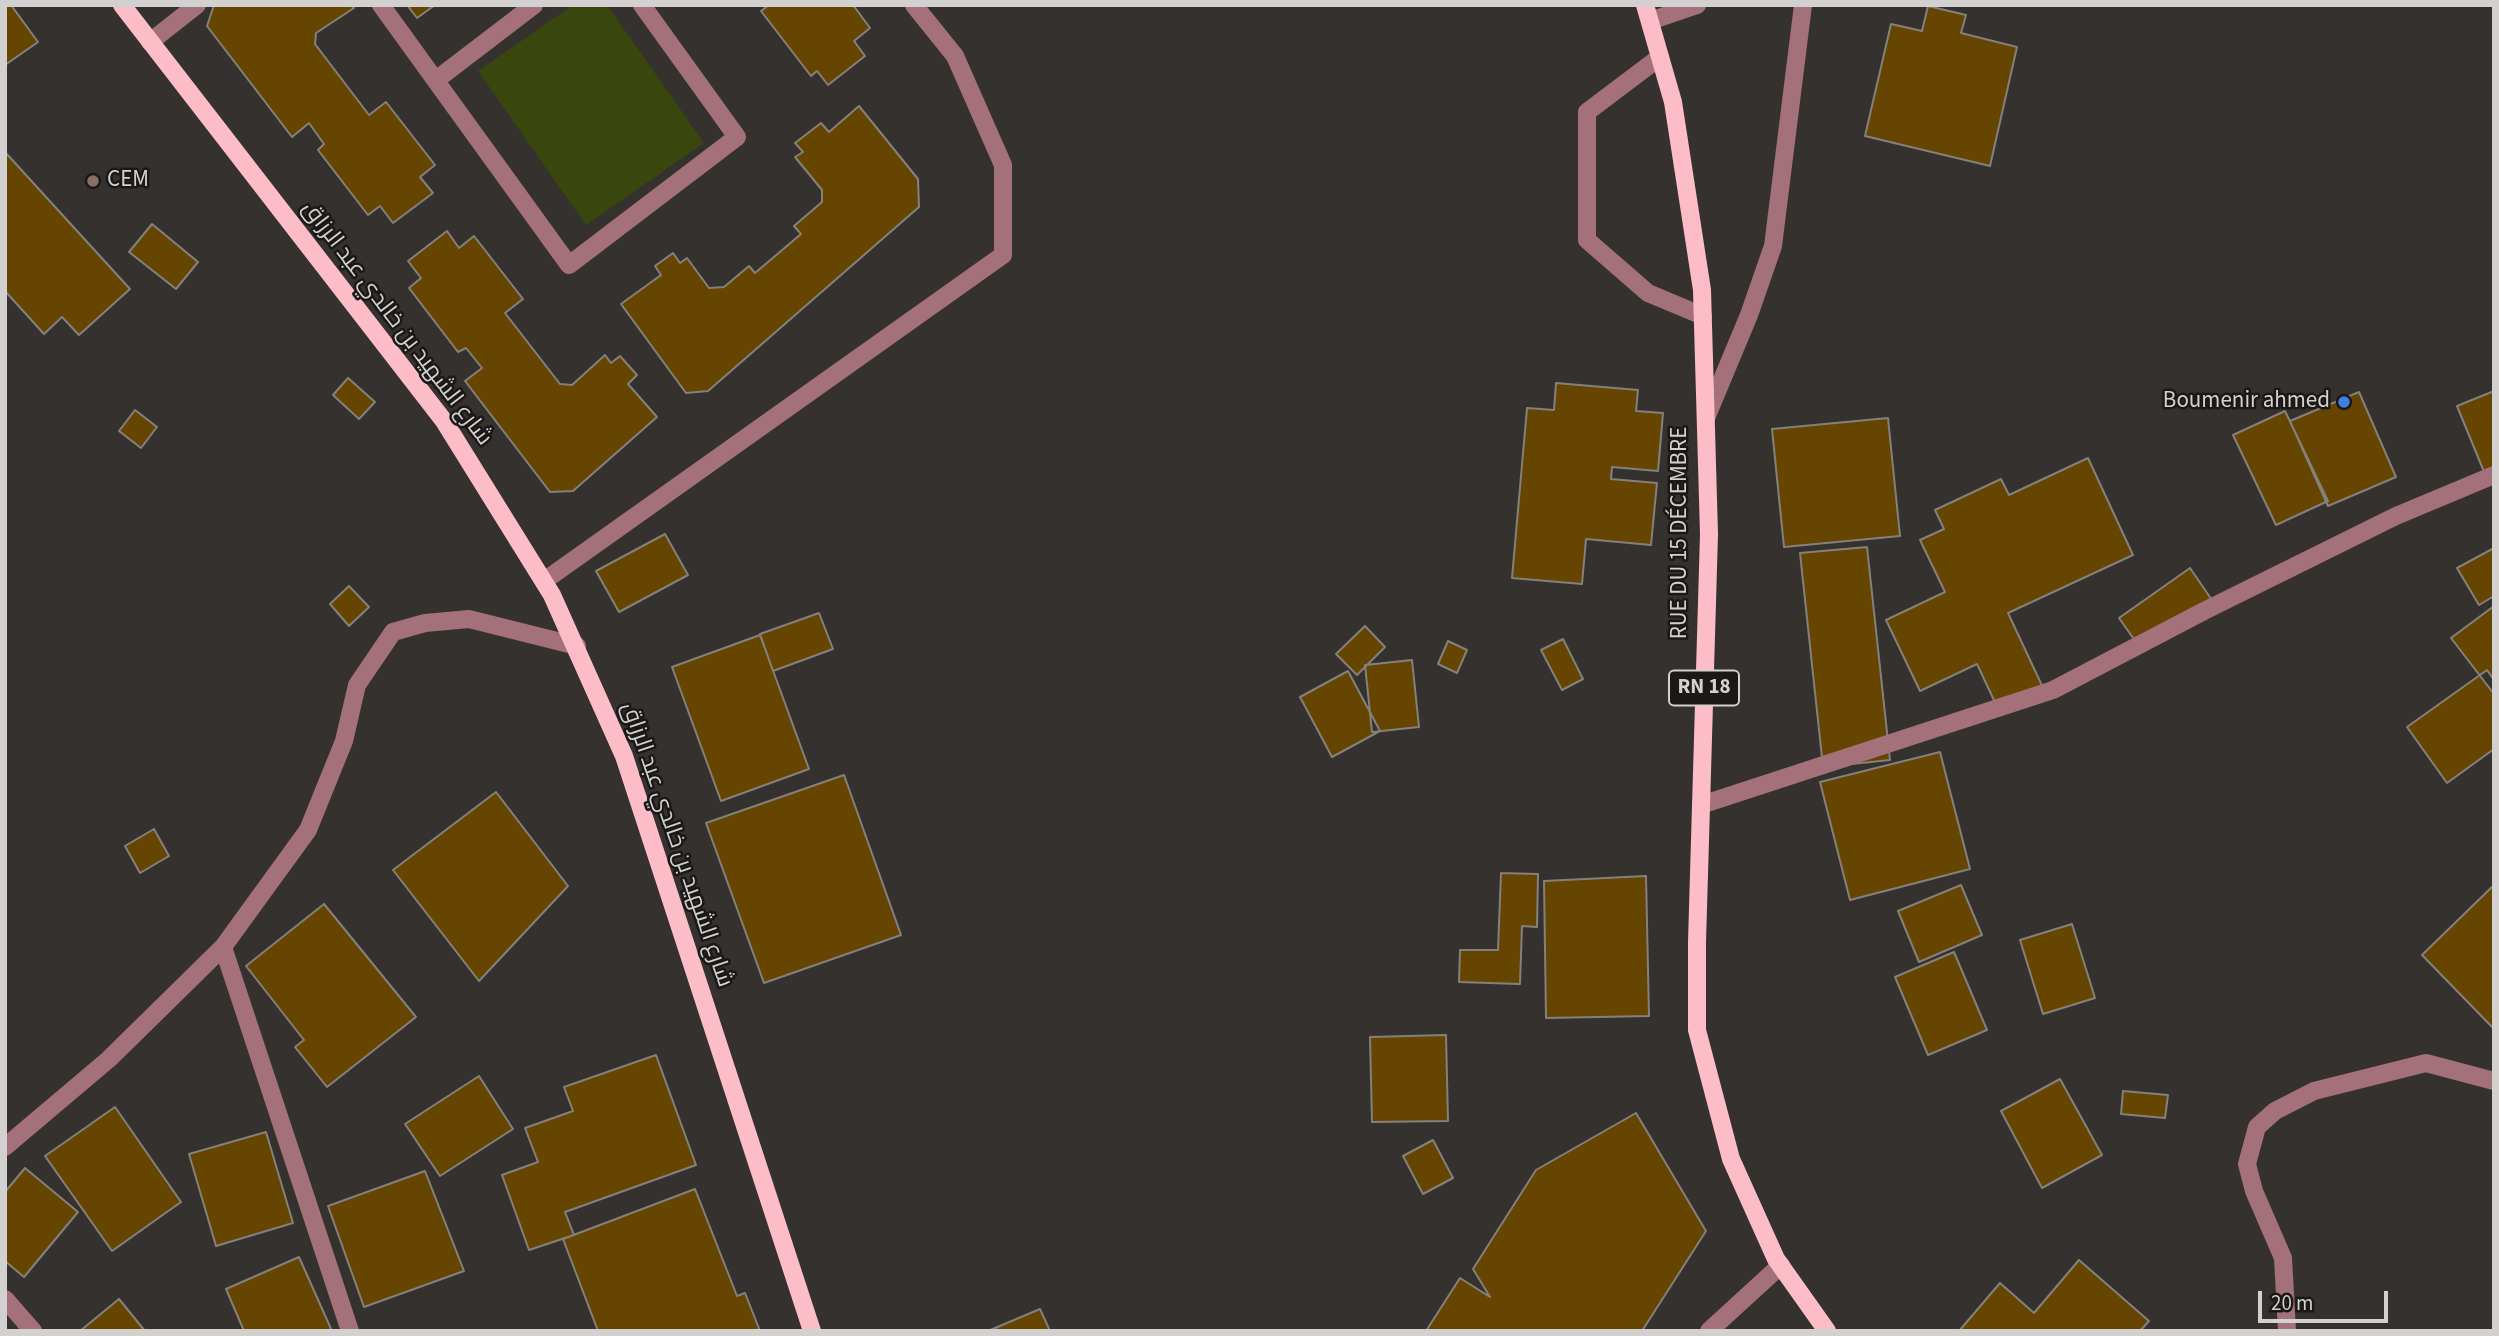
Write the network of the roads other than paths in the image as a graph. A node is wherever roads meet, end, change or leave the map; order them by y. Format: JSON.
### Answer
{"nodes":[{"id":1,"x":122,"y":5,"type":"edge"},
{"id":2,"x":197,"y":5,"type":"edge"},
{"id":3,"x":381,"y":5,"type":"edge"},
{"id":4,"x":534,"y":5,"type":"edge"},
{"id":5,"x":642,"y":5,"type":"edge"},
{"id":6,"x":915,"y":5,"type":"edge"},
{"id":7,"x":1660,"y":5,"type":"edge"},
{"id":8,"x":1697,"y":5,"type":"edge"},
{"id":9,"x":1803,"y":5,"type":"edge"},
{"id":10,"x":1647,"y":13,"type":"edge"},
{"id":11,"x":150,"y":42,"type":"junction"},
{"id":12,"x":1660,"y":57,"type":"junction"},
{"id":13,"x":436,"y":80,"type":"junction"},
{"id":14,"x":1703,"y":316,"type":"junction"},
{"id":15,"x":1706,"y":418,"type":"junction"},
{"id":16,"x":2494,"y":475,"type":"edge"},
{"id":17,"x":544,"y":581,"type":"junction"},
{"id":18,"x":577,"y":646,"type":"junction"},
{"id":19,"x":1701,"y":805,"type":"junction"},
{"id":20,"x":223,"y":947,"type":"junction"},
{"id":21,"x":2494,"y":1081,"type":"edge"},
{"id":22,"x":5,"y":1147,"type":"edge"},
{"id":23,"x":1781,"y":1265,"type":"junction"},
{"id":24,"x":5,"y":1299,"type":"edge"},
{"id":25,"x":33,"y":1331,"type":"edge"},
{"id":26,"x":350,"y":1331,"type":"edge"},
{"id":27,"x":812,"y":1331,"type":"edge"},
{"id":28,"x":1709,"y":1331,"type":"edge"},
{"id":29,"x":1827,"y":1331,"type":"edge"},
{"id":30,"x":2287,"y":1331,"type":"edge"}],
"edges":[{"from":1,"to":11,"type":"main road","name":"شارع الشهيد بن خالدي عبد الرزاق"},
{"from":2,"to":11,"type":"street"},
{"from":3,"to":13,"type":"street"},
{"from":4,"to":13,"type":"street"},
{"from":5,"to":13,"type":"street"},
{"from":6,"to":17,"type":"street"},
{"from":7,"to":10,"type":"street"},
{"from":8,"to":10,"type":"street"},
{"from":9,"to":15,"type":"street"},
{"from":10,"to":12,"type":"main road","name":"RUE DU 15 DÉCEMBRE","number":"RN 18"},
{"from":11,"to":17,"type":"main road","name":"شارع الشهيد بن خالدي عبد الرزاق"},
{"from":12,"to":14,"type":"main road","name":"RUE DU 15 DÉCEMBRE","number":"RN 18"},
{"from":12,"to":14,"type":"street"},
{"from":14,"to":15,"type":"main road","name":"RUE DU 15 DÉCEMBRE","number":"RN 18"},
{"from":15,"to":19,"type":"main road","name":"RUE DU 15 DÉCEMBRE","number":"RN 18"},
{"from":16,"to":19,"type":"street"},
{"from":17,"to":18,"type":"main road","name":"شارع الشهيد بن خالدي عبد الرزاق"},
{"from":18,"to":20,"type":"street"},
{"from":18,"to":27,"type":"main road","name":"شارع الشهيد بن خالدي عبد الرزاق"},
{"from":19,"to":23,"type":"main road","name":"RUE DU 15 DÉCEMBRE","number":"RN 18"},
{"from":20,"to":22,"type":"street"},
{"from":20,"to":26,"type":"street"},
{"from":21,"to":30,"type":"street"},
{"from":23,"to":28,"type":"street"},
{"from":23,"to":29,"type":"main road","name":"RUE DU 15 DÉCEMBRE","number":"RN 18"},
{"from":24,"to":25,"type":"street"}]}
